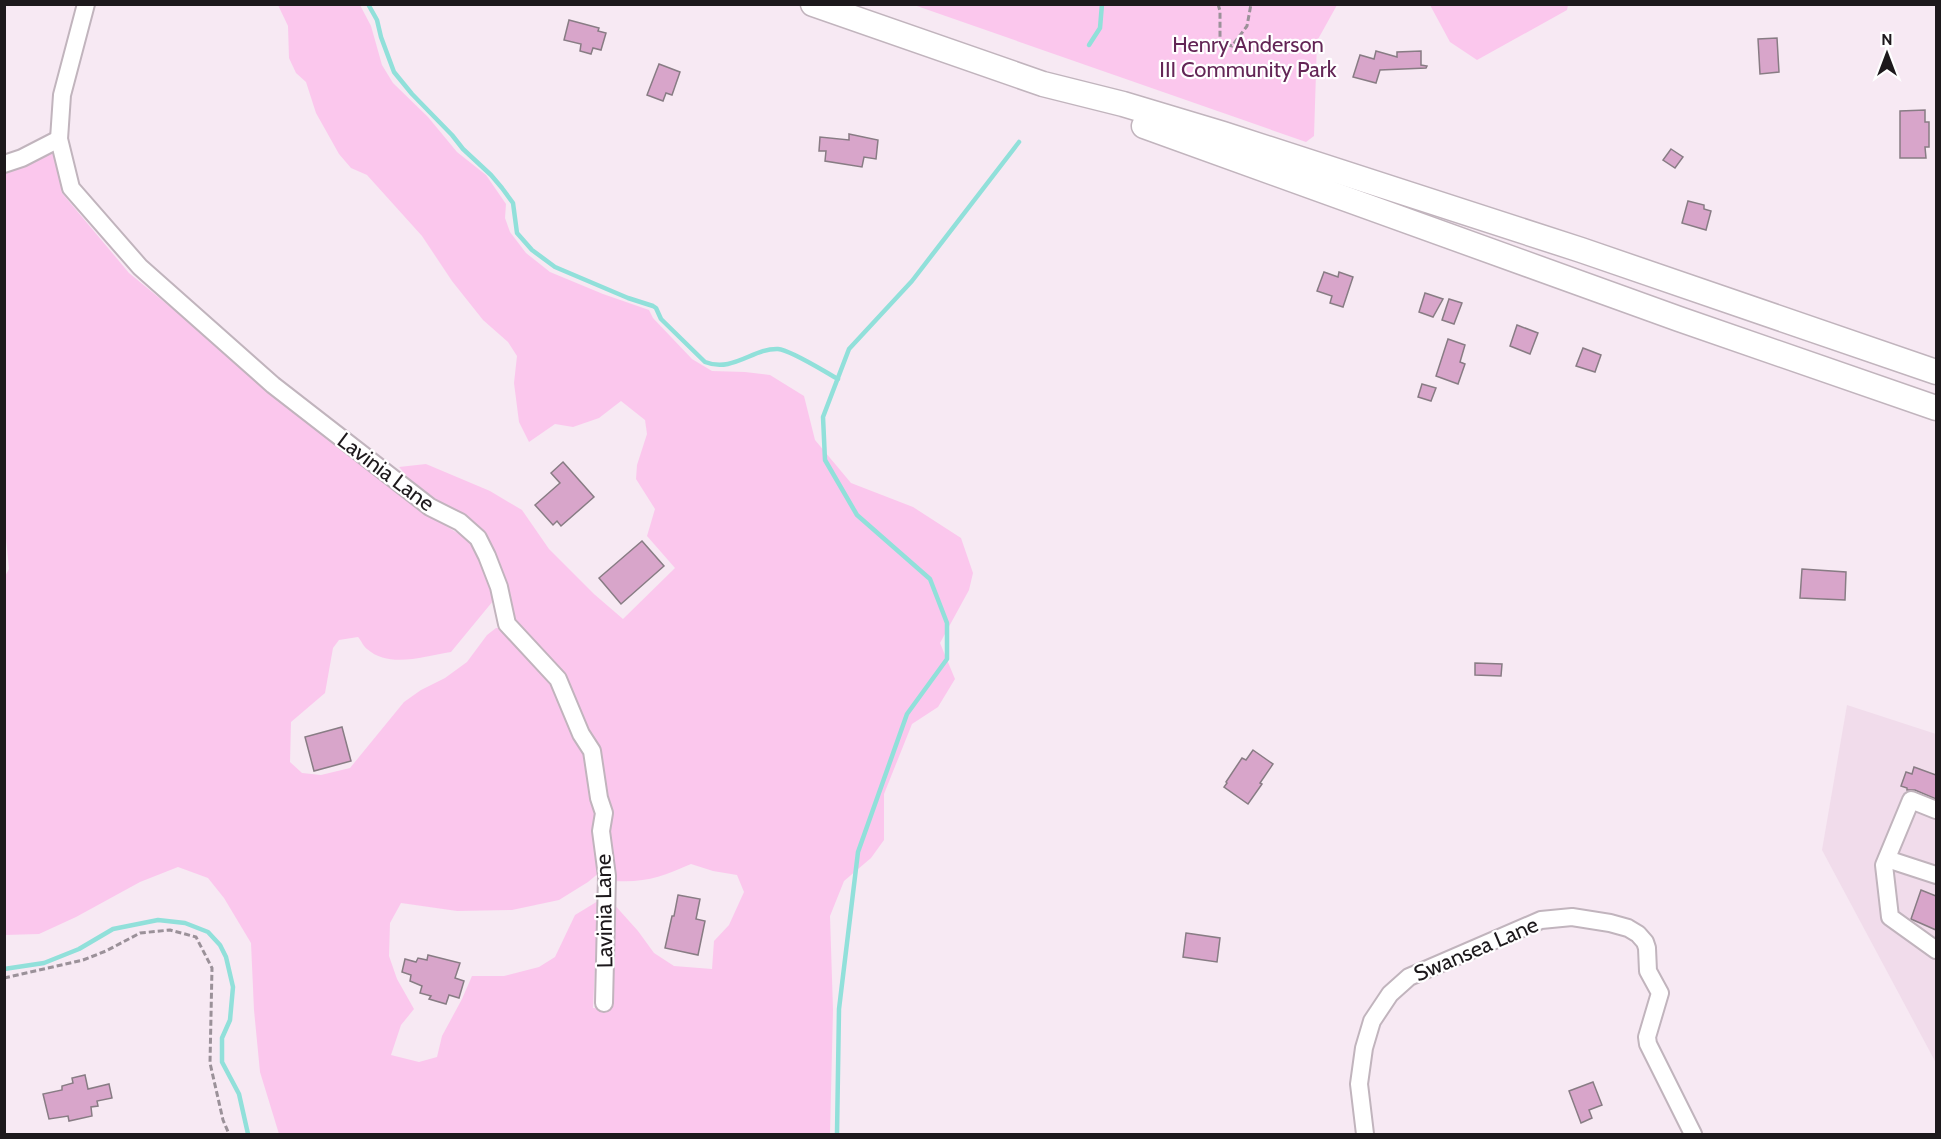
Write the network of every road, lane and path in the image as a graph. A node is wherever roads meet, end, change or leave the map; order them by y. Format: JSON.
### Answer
{"nodes":[{"id":1,"x":87,"y":4,"type":"edge"},
{"id":2,"x":1218,"y":4,"type":"edge"},
{"id":3,"x":1251,"y":4,"type":"edge"},
{"id":4,"x":824,"y":6,"type":"edge"},
{"id":5,"x":1043,"y":84,"type":"junction"},
{"id":6,"x":59,"y":139,"type":"junction"},
{"id":7,"x":4,"y":164,"type":"edge"},
{"id":8,"x":1936,"y":372,"type":"edge"},
{"id":9,"x":1936,"y":408,"type":"edge"},
{"id":10,"x":1936,"y":810,"type":"edge"},
{"id":11,"x":1887,"y":859,"type":"junction"},
{"id":12,"x":1936,"y":876,"type":"edge"},
{"id":13,"x":1936,"y":950,"type":"edge"},
{"id":14,"x":4,"y":978,"type":"edge"},
{"id":15,"x":604,"y":1003,"type":"dead end"},
{"id":16,"x":229,"y":1134,"type":"edge"},
{"id":17,"x":1365,"y":1134,"type":"edge"},
{"id":18,"x":1693,"y":1134,"type":"edge"}],
"edges":[{"from":1,"to":6,"type":"street","name":"Lavinia Lane"},
{"from":2,"to":3,"type":"path"},
{"from":4,"to":5,"type":"highway"},
{"from":5,"to":8,"type":"highway"},
{"from":5,"to":9,"type":"highway"},
{"from":6,"to":7,"type":"street"},
{"from":6,"to":15,"type":"street","name":"Lavinia Lane"},
{"from":10,"to":11,"type":"street"},
{"from":11,"to":12,"type":"street"},
{"from":11,"to":13,"type":"street"},
{"from":14,"to":16,"type":"path"},
{"from":17,"to":18,"type":"street","name":"Swansea Lane"}]}
